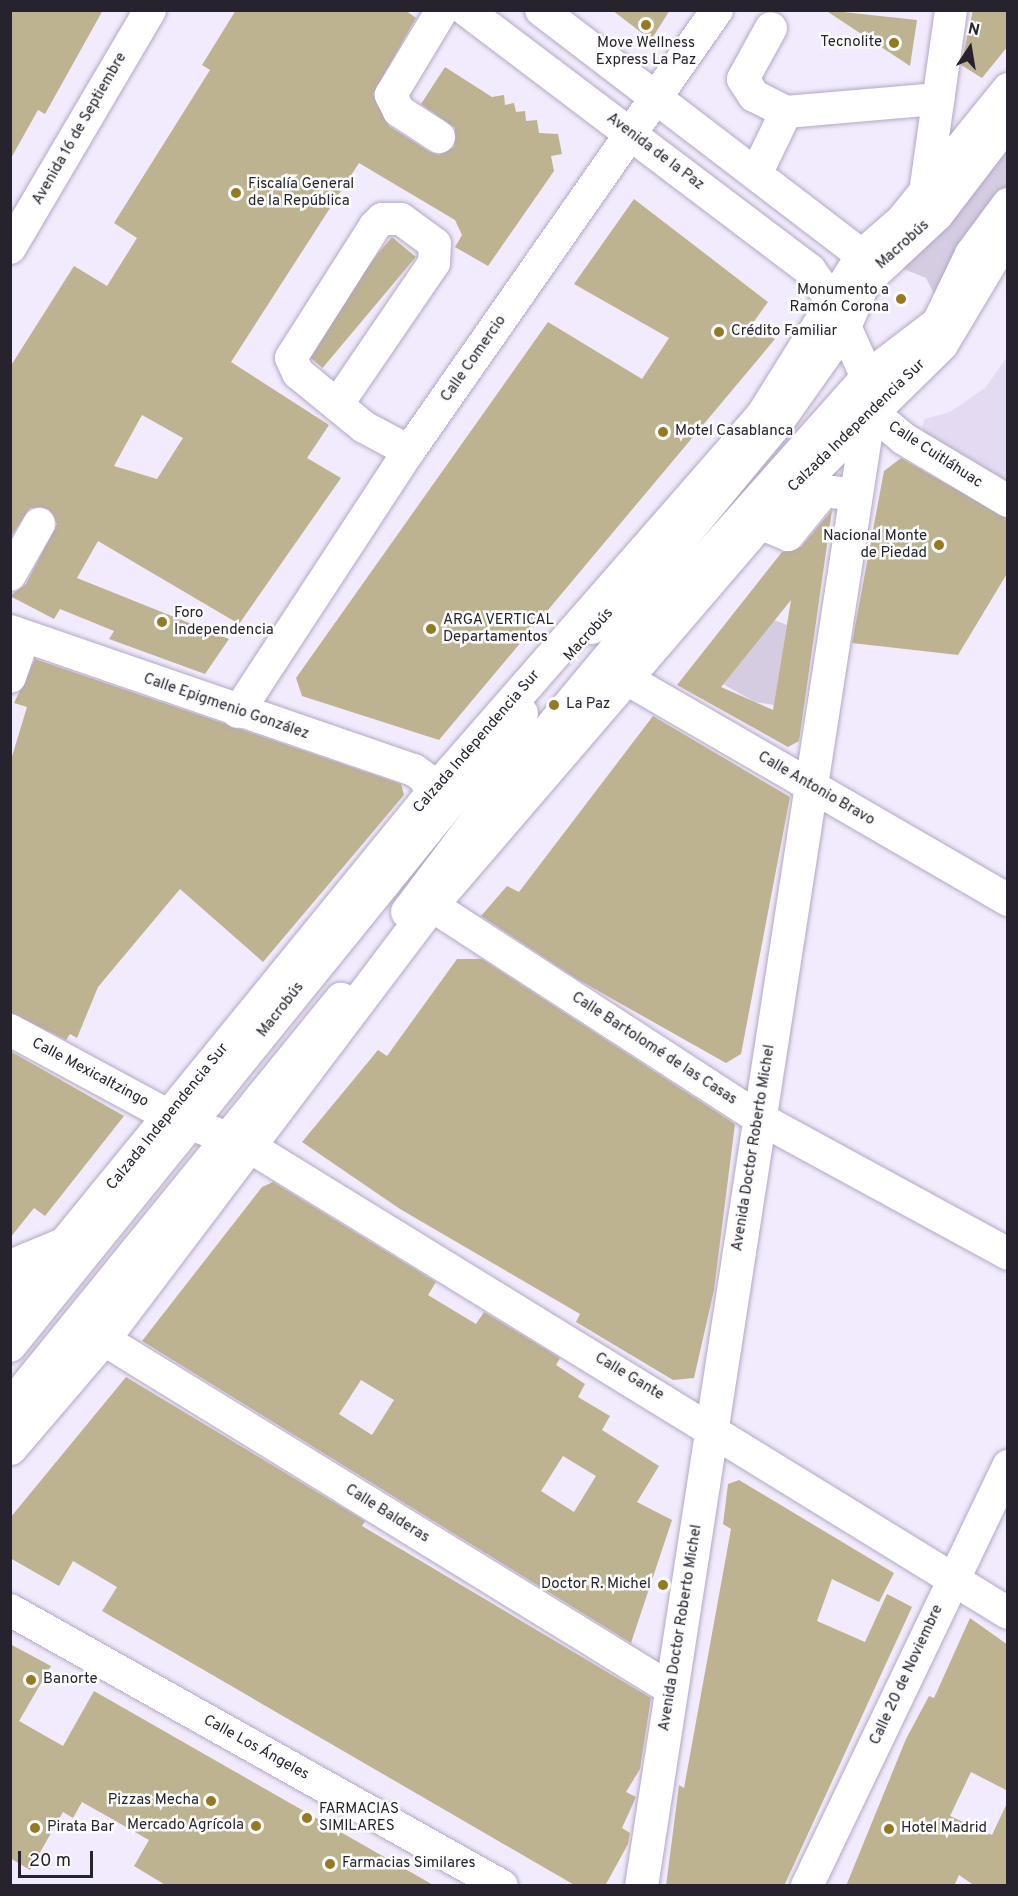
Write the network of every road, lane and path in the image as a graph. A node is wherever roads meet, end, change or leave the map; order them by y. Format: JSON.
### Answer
{"nodes":[{"id":1,"x":150,"y":10,"type":"edge"},
{"id":2,"x":442,"y":10,"type":"edge"},
{"id":3,"x":466,"y":10,"type":"edge"},
{"id":4,"x":541,"y":10,"type":"edge"},
{"id":5,"x":717,"y":10,"type":"edge"},
{"id":6,"x":951,"y":10,"type":"edge"},
{"id":7,"x":771,"y":27,"type":"dead end"},
{"id":8,"x":1008,"y":89,"type":"edge"},
{"id":9,"x":938,"y":99,"type":"junction"},
{"id":10,"x":659,"y":100,"type":"junction"},
{"id":11,"x":786,"y":112,"type":"junction"},
{"id":12,"x":1008,"y":122,"type":"edge"},
{"id":13,"x":632,"y":135,"type":"junction"},
{"id":14,"x":439,"y":137,"type":"dead end"},
{"id":15,"x":758,"y":172,"type":"junction"},
{"id":16,"x":925,"y":193,"type":"junction"},
{"id":17,"x":1008,"y":204,"type":"edge"},
{"id":18,"x":1008,"y":232,"type":"edge"},
{"id":19,"x":10,"y":248,"type":"edge"},
{"id":20,"x":862,"y":255,"type":"junction"},
{"id":21,"x":839,"y":315,"type":"junction"},
{"id":22,"x":867,"y":377,"type":"junction"},
{"id":23,"x":337,"y":405,"type":"junction"},
{"id":24,"x":869,"y":410,"type":"junction"},
{"id":25,"x":409,"y":452,"type":"junction"},
{"id":26,"x":831,"y":484,"type":"junction"},
{"id":27,"x":1008,"y":501,"type":"edge"},
{"id":28,"x":39,"y":524,"type":"dead end"},
{"id":29,"x":10,"y":574,"type":"edge"},
{"id":30,"x":17,"y":633,"type":"edge"},
{"id":31,"x":10,"y":677,"type":"edge"},
{"id":32,"x":625,"y":678,"type":"junction"},
{"id":33,"x":238,"y":712,"type":"junction"},
{"id":34,"x":811,"y":786,"type":"junction"},
{"id":35,"x":431,"y":794,"type":"junction"},
{"id":36,"x":1008,"y":900,"type":"edge"},
{"id":37,"x":431,"y":905,"type":"junction"},
{"id":38,"x":10,"y":1030,"type":"edge"},
{"id":39,"x":757,"y":1117,"type":"junction"},
{"id":40,"x":178,"y":1119,"type":"junction"},
{"id":41,"x":237,"y":1141,"type":"junction"},
{"id":42,"x":63,"y":1244,"type":"junction"},
{"id":43,"x":1008,"y":1254,"type":"edge"},
{"id":44,"x":10,"y":1266,"type":"edge"},
{"id":45,"x":10,"y":1310,"type":"edge"},
{"id":46,"x":103,"y":1339,"type":"junction"},
{"id":47,"x":10,"y":1346,"type":"edge"},
{"id":48,"x":10,"y":1407,"type":"edge"},
{"id":49,"x":712,"y":1428,"type":"junction"},
{"id":50,"x":10,"y":1448,"type":"edge"},
{"id":51,"x":1008,"y":1466,"type":"edge"},
{"id":52,"x":953,"y":1578,"type":"junction"},
{"id":53,"x":10,"y":1610,"type":"edge"},
{"id":54,"x":1008,"y":1613,"type":"edge"},
{"id":55,"x":671,"y":1689,"type":"junction"},
{"id":56,"x":502,"y":1886,"type":"edge"},
{"id":57,"x":640,"y":1886,"type":"edge"},
{"id":58,"x":807,"y":1886,"type":"edge"}],
"edges":[{"from":1,"to":19,"type":"street","name":"Avenida 16 de Septiembre"},
{"from":2,"to":14,"type":"street"},
{"from":3,"to":13,"type":"street","name":"Avenida de la Paz"},
{"from":4,"to":10,"type":"street"},
{"from":5,"to":10,"type":"street","name":"Calle Comercio"},
{"from":6,"to":9,"type":"street"},
{"from":7,"to":11,"type":"street"},
{"from":8,"to":16,"type":"main road","name":"Calzada Independencia Sur"},
{"from":9,"to":11,"type":"street"},
{"from":9,"to":16,"type":"street"},
{"from":10,"to":13,"type":"street","name":"Calle Comercio"},
{"from":10,"to":15,"type":"street"},
{"from":11,"to":15,"type":"street"},
{"from":12,"to":21,"type":"street","name":"Macrobús"},
{"from":13,"to":21,"type":"street","name":"Avenida de la Paz"},
{"from":13,"to":25,"type":"street","name":"Calle Comercio"},
{"from":15,"to":20,"type":"street"},
{"from":16,"to":20,"type":"main road","name":"Calzada Independencia Sur"},
{"from":17,"to":22,"type":"street","name":"Macrobús"},
{"from":18,"to":24,"type":"main road","name":"Calzada Independencia Sur"},
{"from":20,"to":21,"type":"main road","name":"Calzada Independencia Sur"},
{"from":21,"to":22,"type":"main road"},
{"from":21,"to":35,"type":"main road","name":"Calzada Independencia Sur"},
{"from":21,"to":40,"type":"street","name":"Macrobús"},
{"from":22,"to":24,"type":"main road"},
{"from":22,"to":41,"type":"street","name":"Macrobús"},
{"from":23,"to":23,"type":"street"},
{"from":23,"to":25,"type":"street"},
{"from":24,"to":26,"type":"main road","name":"Calzada Independencia Sur"},
{"from":24,"to":26,"type":"main road","name":"Avenida Doctor Roberto Michel"},
{"from":24,"to":27,"type":"street","name":"Calle Cuitláhuac"},
{"from":25,"to":33,"type":"street","name":"Calle Comercio"},
{"from":26,"to":32,"type":"main road","name":"Calzada Independencia Sur"},
{"from":26,"to":34,"type":"main road","name":"Avenida Doctor Roberto Michel"},
{"from":28,"to":29,"type":"street"},
{"from":30,"to":31,"type":"street"},
{"from":30,"to":33,"type":"street","name":"Calle Epigmenio González"},
{"from":32,"to":34,"type":"street","name":"Calle Antonio Bravo"},
{"from":32,"to":37,"type":"main road","name":"Calzada Independencia Sur"},
{"from":33,"to":35,"type":"street","name":"Calle Epigmenio González"},
{"from":34,"to":36,"type":"street","name":"Calle Antonio Bravo"},
{"from":34,"to":39,"type":"main road","name":"Avenida Doctor Roberto Michel"},
{"from":35,"to":40,"type":"main road","name":"Calzada Independencia Sur"},
{"from":37,"to":39,"type":"street","name":"Calle Bartolomé de las Casas"},
{"from":37,"to":41,"type":"main road","name":"Calzada Independencia Sur"},
{"from":38,"to":40,"type":"street","name":"Calle Mexicaltzingo"},
{"from":39,"to":43,"type":"street","name":"Calle Bartolomé de las Casas"},
{"from":39,"to":49,"type":"main road","name":"Avenida Doctor Roberto Michel"},
{"from":40,"to":41,"type":"street","name":"Calle Mexicaltzingo"},
{"from":40,"to":42,"type":"main road","name":"Calzada Independencia Sur"},
{"from":40,"to":47,"type":"street","name":"Macrobús"},
{"from":41,"to":46,"type":"main road","name":"Calzada Independencia Sur"},
{"from":41,"to":48,"type":"street","name":"Macrobús"},
{"from":41,"to":49,"type":"street","name":"Calle Gante"},
{"from":42,"to":44,"type":"street"},
{"from":42,"to":45,"type":"main road","name":"Calzada Independencia Sur"},
{"from":46,"to":50,"type":"main road","name":"Calzada Independencia Sur"},
{"from":46,"to":55,"type":"street","name":"Calle Balderas"},
{"from":49,"to":52,"type":"street","name":"Calle Gante"},
{"from":49,"to":55,"type":"main road","name":"Avenida Doctor Roberto Michel"},
{"from":51,"to":52,"type":"street","name":"Calle 20 de Noviembre"},
{"from":52,"to":54,"type":"street","name":"Calle Gante"},
{"from":52,"to":58,"type":"street","name":"Calle 20 de Noviembre"},
{"from":53,"to":56,"type":"street","name":"Calle Los Ángeles"},
{"from":55,"to":57,"type":"main road","name":"Avenida Doctor Roberto Michel"}]}
